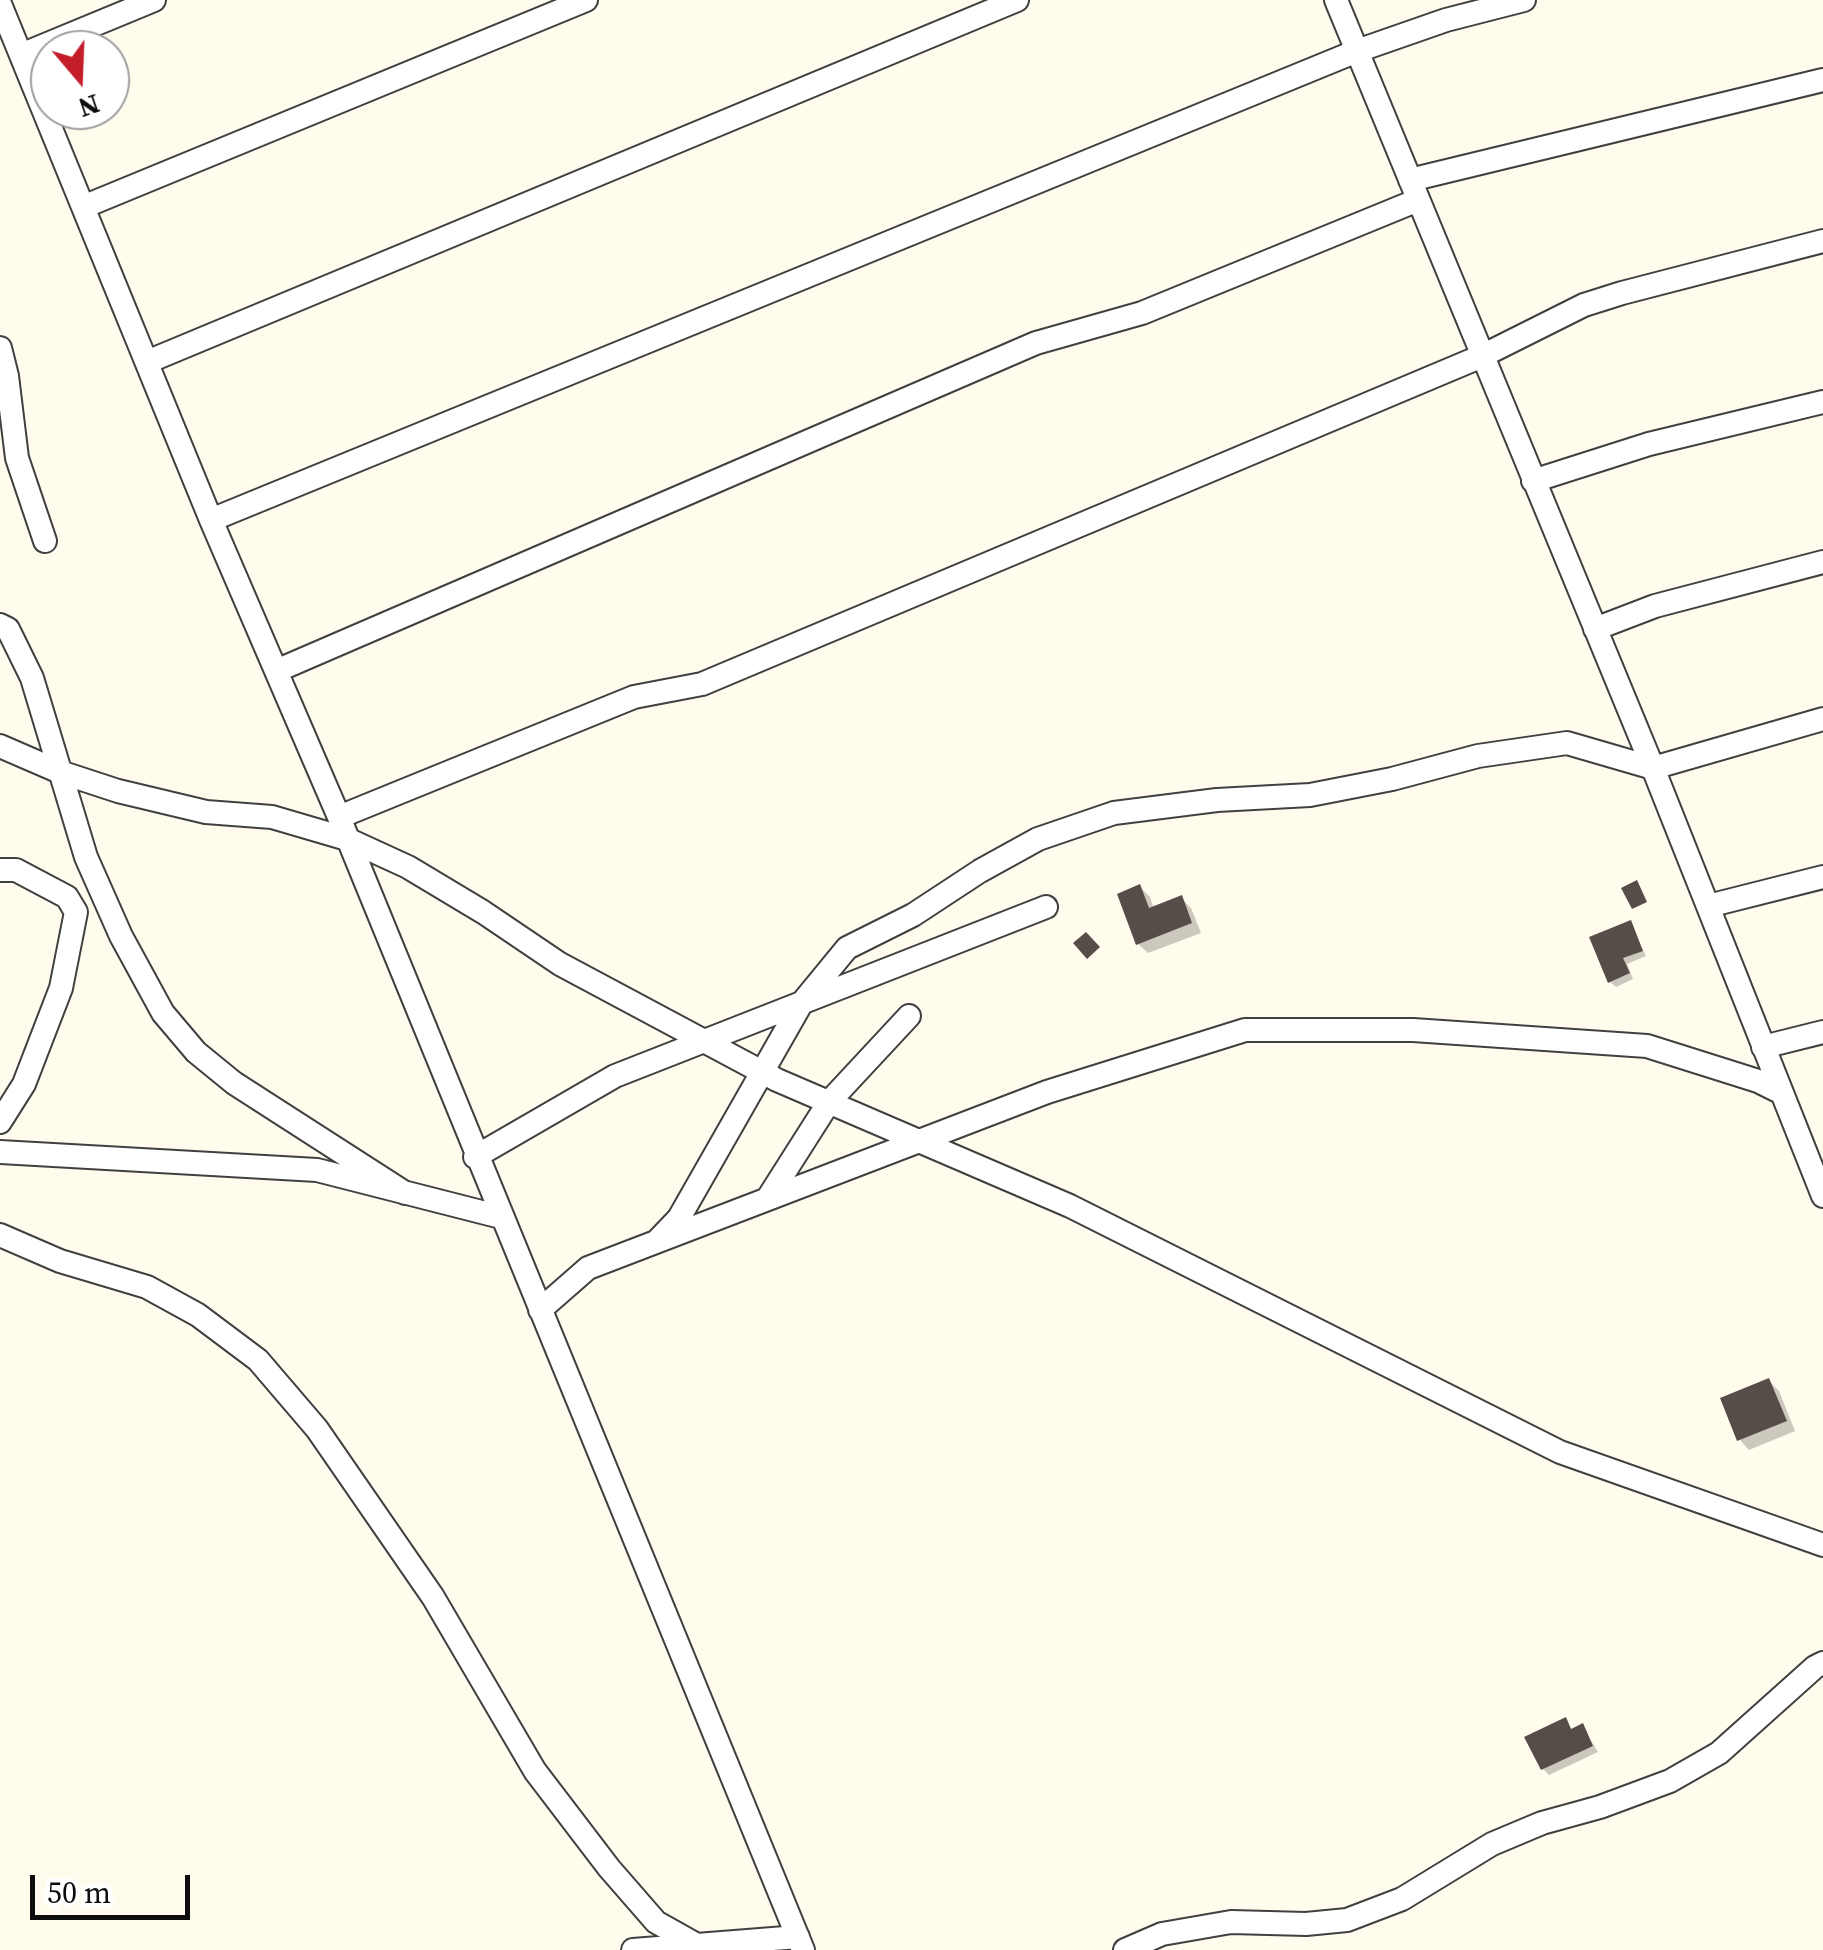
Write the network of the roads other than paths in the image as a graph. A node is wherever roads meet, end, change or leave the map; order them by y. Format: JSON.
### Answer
{"nodes":[{"id":1,"x":154,"y":0,"type":"edge"},
{"id":2,"x":586,"y":0,"type":"edge"},
{"id":3,"x":1016,"y":0,"type":"edge"},
{"id":4,"x":1336,"y":0,"type":"edge"},
{"id":5,"x":1524,"y":0,"type":"edge"},
{"id":6,"x":0,"y":4,"type":"edge"},
{"id":7,"x":1357,"y":51,"type":"junction"},
{"id":8,"x":21,"y":55,"type":"junction"},
{"id":9,"x":1823,"y":80,"type":"edge"},
{"id":10,"x":1414,"y":190,"type":"junction"},
{"id":11,"x":84,"y":207,"type":"junction"},
{"id":12,"x":1823,"y":241,"type":"edge"},
{"id":13,"x":0,"y":348,"type":"edge"},
{"id":14,"x":1482,"y":356,"type":"junction"},
{"id":15,"x":147,"y":362,"type":"junction"},
{"id":16,"x":1823,"y":402,"type":"edge"},
{"id":17,"x":1533,"y":481,"type":"junction"},
{"id":18,"x":211,"y":520,"type":"junction"},
{"id":19,"x":45,"y":540,"type":"dead end"},
{"id":20,"x":1823,"y":562,"type":"edge"},
{"id":21,"x":0,"y":625,"type":"edge"},
{"id":22,"x":1594,"y":629,"type":"junction"},
{"id":23,"x":276,"y":672,"type":"junction"},
{"id":24,"x":1823,"y":719,"type":"edge"},
{"id":25,"x":0,"y":746,"type":"edge"},
{"id":26,"x":1652,"y":768,"type":"junction"},
{"id":27,"x":60,"y":772,"type":"junction"},
{"id":28,"x":343,"y":828,"type":"junction"},
{"id":29,"x":0,"y":870,"type":"edge"},
{"id":30,"x":1823,"y":877,"type":"edge"},
{"id":31,"x":1708,"y":906,"type":"junction"},
{"id":32,"x":1046,"y":907,"type":"dead end"},
{"id":33,"x":800,"y":1004,"type":"junction"},
{"id":34,"x":909,"y":1016,"type":"dead end"},
{"id":35,"x":1823,"y":1032,"type":"edge"},
{"id":36,"x":705,"y":1042,"type":"junction"},
{"id":37,"x":1763,"y":1047,"type":"junction"},
{"id":38,"x":760,"y":1071,"type":"junction"},
{"id":39,"x":1782,"y":1094,"type":"junction"},
{"id":40,"x":830,"y":1102,"type":"junction"},
{"id":41,"x":0,"y":1122,"type":"edge"},
{"id":42,"x":918,"y":1141,"type":"junction"},
{"id":43,"x":0,"y":1152,"type":"edge"},
{"id":44,"x":476,"y":1157,"type":"junction"},
{"id":45,"x":405,"y":1193,"type":"junction"},
{"id":46,"x":1823,"y":1196,"type":"edge"},
{"id":47,"x":768,"y":1198,"type":"junction"},
{"id":48,"x":501,"y":1216,"type":"junction"},
{"id":49,"x":0,"y":1235,"type":"edge"},
{"id":50,"x":656,"y":1242,"type":"junction"},
{"id":51,"x":540,"y":1310,"type":"junction"},
{"id":52,"x":1823,"y":1545,"type":"edge"},
{"id":53,"x":1823,"y":1663,"type":"edge"},
{"id":54,"x":801,"y":1944,"type":"edge"},
{"id":55,"x":696,"y":1946,"type":"junction"},
{"id":56,"x":632,"y":1950,"type":"edge"},
{"id":57,"x":1125,"y":1950,"type":"edge"}],
"edges":[{"from":1,"to":8,"type":"street"},
{"from":2,"to":11,"type":"street"},
{"from":3,"to":15,"type":"street"},
{"from":4,"to":7,"type":"street"},
{"from":5,"to":7,"type":"street"},
{"from":6,"to":8,"type":"street"},
{"from":7,"to":10,"type":"street"},
{"from":7,"to":18,"type":"street"},
{"from":8,"to":11,"type":"street"},
{"from":9,"to":10,"type":"street"},
{"from":10,"to":14,"type":"street"},
{"from":10,"to":23,"type":"street"},
{"from":11,"to":15,"type":"street"},
{"from":12,"to":14,"type":"street"},
{"from":13,"to":19,"type":"street"},
{"from":14,"to":17,"type":"street"},
{"from":14,"to":28,"type":"street"},
{"from":15,"to":18,"type":"street"},
{"from":16,"to":17,"type":"street"},
{"from":17,"to":22,"type":"street"},
{"from":18,"to":23,"type":"street"},
{"from":20,"to":22,"type":"street"},
{"from":21,"to":27,"type":"street"},
{"from":22,"to":26,"type":"street"},
{"from":23,"to":28,"type":"street"},
{"from":24,"to":26,"type":"street"},
{"from":25,"to":27,"type":"street"},
{"from":26,"to":31,"type":"street"},
{"from":26,"to":33,"type":"street"},
{"from":27,"to":28,"type":"street"},
{"from":27,"to":45,"type":"street"},
{"from":28,"to":36,"type":"street"},
{"from":28,"to":44,"type":"street"},
{"from":29,"to":41,"type":"street"},
{"from":30,"to":31,"type":"street"},
{"from":31,"to":37,"type":"street"},
{"from":32,"to":33,"type":"street"},
{"from":33,"to":36,"type":"street"},
{"from":33,"to":38,"type":"street"},
{"from":34,"to":40,"type":"street"},
{"from":35,"to":37,"type":"street"},
{"from":36,"to":38,"type":"street"},
{"from":36,"to":44,"type":"street"},
{"from":37,"to":39,"type":"street"},
{"from":38,"to":40,"type":"street"},
{"from":38,"to":50,"type":"street"},
{"from":39,"to":42,"type":"street"},
{"from":39,"to":46,"type":"street"},
{"from":40,"to":42,"type":"street"},
{"from":40,"to":47,"type":"street"},
{"from":42,"to":47,"type":"street"},
{"from":42,"to":52,"type":"street"},
{"from":43,"to":45,"type":"street"},
{"from":44,"to":48,"type":"street"},
{"from":45,"to":48,"type":"street"},
{"from":47,"to":50,"type":"street"},
{"from":48,"to":51,"type":"street"},
{"from":49,"to":55,"type":"street"},
{"from":50,"to":51,"type":"street"},
{"from":51,"to":54,"type":"street"},
{"from":53,"to":57,"type":"street"},
{"from":54,"to":55,"type":"street"},
{"from":55,"to":56,"type":"street"}]}
